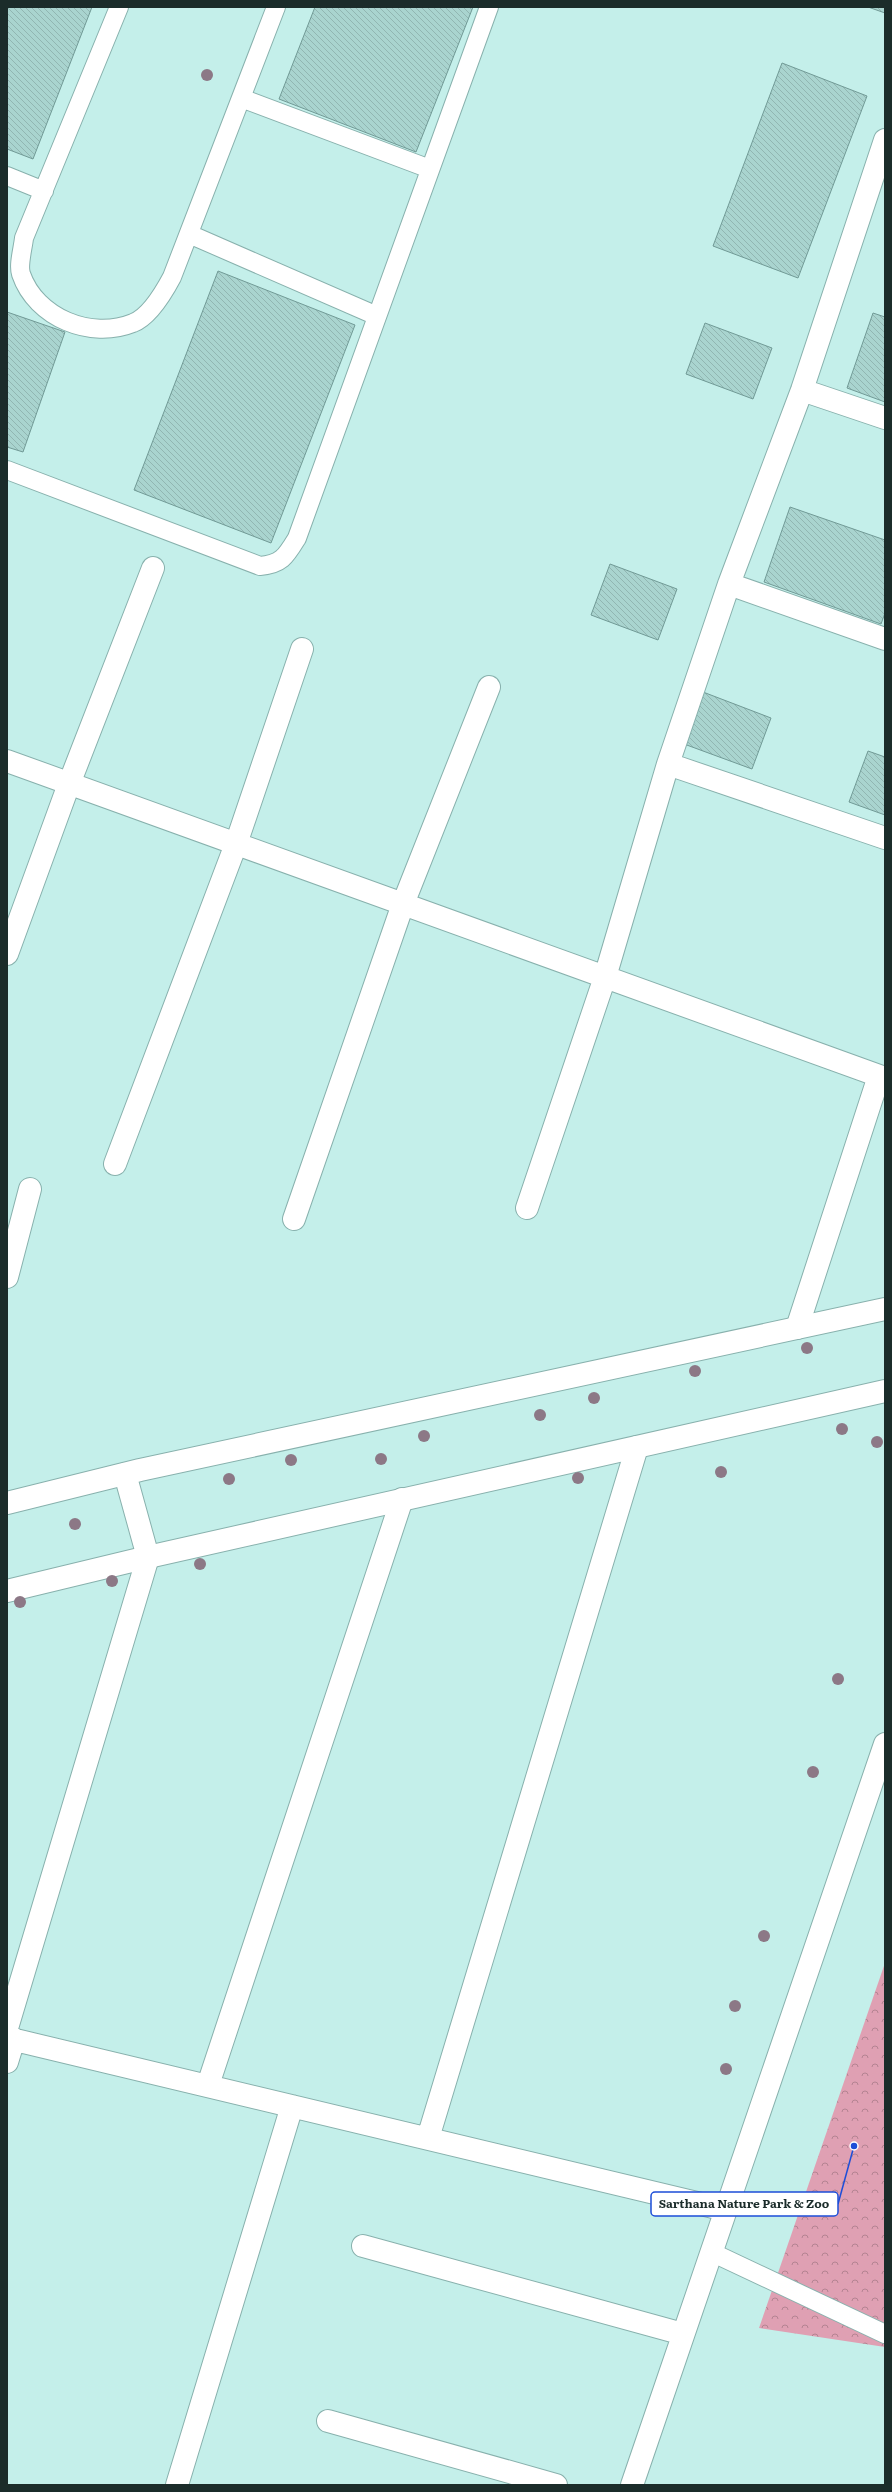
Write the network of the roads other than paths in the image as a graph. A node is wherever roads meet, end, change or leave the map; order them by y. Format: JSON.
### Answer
{"nodes":[{"id":1,"x":119,"y":7,"type":"edge"},
{"id":2,"x":276,"y":7,"type":"edge"},
{"id":3,"x":488,"y":7,"type":"edge"},
{"id":4,"x":241,"y":98,"type":"junction"},
{"id":5,"x":885,"y":140,"type":"edge"},
{"id":6,"x":430,"y":169,"type":"junction"},
{"id":7,"x":7,"y":176,"type":"edge"},
{"id":8,"x":44,"y":191,"type":"junction"},
{"id":9,"x":876,"y":196,"type":"edge"},
{"id":10,"x":189,"y":234,"type":"junction"},
{"id":11,"x":377,"y":316,"type":"junction"},
{"id":12,"x":802,"y":390,"type":"junction"},
{"id":13,"x":885,"y":418,"type":"edge"},
{"id":14,"x":7,"y":470,"type":"edge"},
{"id":15,"x":153,"y":568,"type":"dead end"},
{"id":16,"x":728,"y":584,"type":"junction"},
{"id":17,"x":885,"y":639,"type":"edge"},
{"id":18,"x":302,"y":649,"type":"dead end"},
{"id":19,"x":489,"y":687,"type":"dead end"},
{"id":20,"x":7,"y":761,"type":"edge"},
{"id":21,"x":668,"y":764,"type":"junction"},
{"id":22,"x":69,"y":784,"type":"junction"},
{"id":23,"x":885,"y":838,"type":"edge"},
{"id":24,"x":236,"y":844,"type":"junction"},
{"id":25,"x":402,"y":904,"type":"junction"},
{"id":26,"x":7,"y":954,"type":"edge"},
{"id":27,"x":605,"y":977,"type":"junction"},
{"id":28,"x":882,"y":1077,"type":"edge"},
{"id":29,"x":115,"y":1164,"type":"dead end"},
{"id":30,"x":30,"y":1189,"type":"dead end"},
{"id":31,"x":526,"y":1208,"type":"dead end"},
{"id":32,"x":294,"y":1219,"type":"dead end"},
{"id":33,"x":7,"y":1277,"type":"edge"},
{"id":34,"x":885,"y":1308,"type":"edge"},
{"id":35,"x":797,"y":1328,"type":"junction"},
{"id":36,"x":885,"y":1391,"type":"edge"},
{"id":37,"x":637,"y":1447,"type":"junction"},
{"id":38,"x":125,"y":1474,"type":"junction"},
{"id":39,"x":402,"y":1499,"type":"junction"},
{"id":40,"x":7,"y":1502,"type":"edge"},
{"id":41,"x":148,"y":1557,"type":"junction"},
{"id":42,"x":7,"y":1591,"type":"edge"},
{"id":43,"x":885,"y":1744,"type":"edge"},
{"id":44,"x":9,"y":2035,"type":"edge"},
{"id":45,"x":7,"y":2062,"type":"edge"},
{"id":46,"x":208,"y":2085,"type":"junction"},
{"id":47,"x":292,"y":2106,"type":"junction"},
{"id":48,"x":428,"y":2138,"type":"junction"},
{"id":49,"x":726,"y":2210,"type":"junction"},
{"id":50,"x":363,"y":2246,"type":"dead end"},
{"id":51,"x":711,"y":2252,"type":"junction"},
{"id":52,"x":683,"y":2334,"type":"junction"},
{"id":53,"x":885,"y":2334,"type":"edge"},
{"id":54,"x":328,"y":2421,"type":"dead end"},
{"id":55,"x":177,"y":2485,"type":"edge"},
{"id":56,"x":556,"y":2485,"type":"edge"},
{"id":57,"x":632,"y":2485,"type":"edge"}],
"edges":[{"from":1,"to":8,"type":"lane"},
{"from":2,"to":4,"type":"lane"},
{"from":3,"to":6,"type":"lane"},
{"from":4,"to":6,"type":"lane"},
{"from":4,"to":10,"type":"lane"},
{"from":5,"to":9,"type":"street"},
{"from":6,"to":11,"type":"lane"},
{"from":7,"to":8,"type":"lane"},
{"from":8,"to":10,"type":"lane"},
{"from":9,"to":12,"type":"street"},
{"from":10,"to":11,"type":"lane"},
{"from":11,"to":14,"type":"lane"},
{"from":12,"to":13,"type":"street"},
{"from":12,"to":16,"type":"street"},
{"from":15,"to":22,"type":"street"},
{"from":16,"to":17,"type":"street"},
{"from":16,"to":21,"type":"street"},
{"from":18,"to":24,"type":"street"},
{"from":19,"to":25,"type":"street"},
{"from":20,"to":22,"type":"street"},
{"from":21,"to":23,"type":"street"},
{"from":21,"to":27,"type":"street"},
{"from":22,"to":24,"type":"street"},
{"from":22,"to":26,"type":"street"},
{"from":24,"to":25,"type":"street"},
{"from":24,"to":29,"type":"street"},
{"from":25,"to":27,"type":"street"},
{"from":25,"to":32,"type":"street"},
{"from":27,"to":28,"type":"street"},
{"from":27,"to":31,"type":"street"},
{"from":28,"to":35,"type":"street"},
{"from":30,"to":33,"type":"street"},
{"from":34,"to":35,"type":"street"},
{"from":35,"to":38,"type":"street"},
{"from":36,"to":37,"type":"street"},
{"from":37,"to":39,"type":"street"},
{"from":37,"to":48,"type":"street"},
{"from":38,"to":40,"type":"street"},
{"from":38,"to":41,"type":"street"},
{"from":39,"to":41,"type":"street"},
{"from":39,"to":46,"type":"street"},
{"from":41,"to":42,"type":"street"},
{"from":41,"to":44,"type":"street"},
{"from":43,"to":49,"type":"street"},
{"from":44,"to":45,"type":"street"},
{"from":44,"to":46,"type":"street"},
{"from":46,"to":47,"type":"street"},
{"from":47,"to":48,"type":"street"},
{"from":47,"to":55,"type":"street"},
{"from":48,"to":49,"type":"street"},
{"from":49,"to":51,"type":"street"},
{"from":50,"to":52,"type":"street"},
{"from":51,"to":52,"type":"street"},
{"from":51,"to":53,"type":"lane"},
{"from":52,"to":57,"type":"street"},
{"from":54,"to":56,"type":"street"}]}
